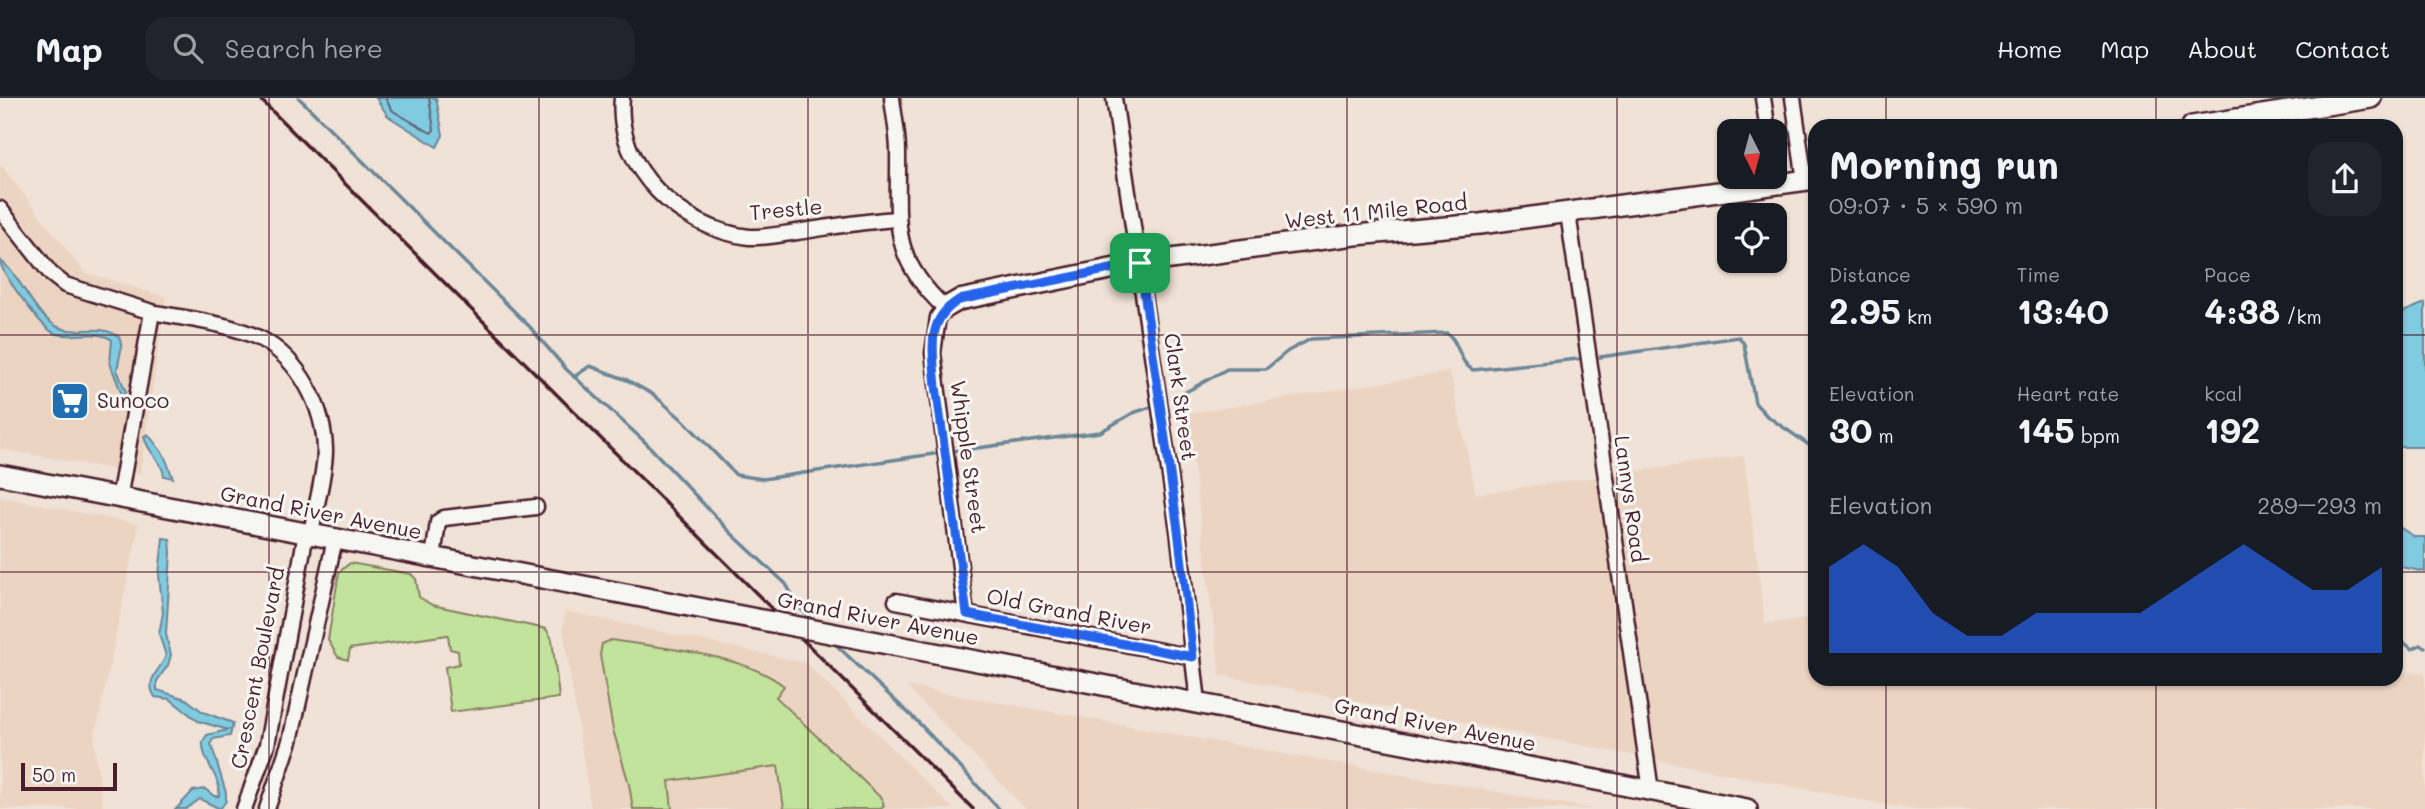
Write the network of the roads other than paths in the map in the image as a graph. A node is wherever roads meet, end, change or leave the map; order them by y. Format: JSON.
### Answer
{"nodes":[{"id":1,"x":892,"y":98,"type":"edge"},
{"id":2,"x":1114,"y":98,"type":"edge"},
{"id":3,"x":1763,"y":98,"type":"edge"},
{"id":4,"x":1793,"y":98,"type":"edge"},
{"id":5,"x":2371,"y":98,"type":"edge"},
{"id":6,"x":622,"y":103,"type":"edge"},
{"id":7,"x":1766,"y":119,"type":"edge"},
{"id":8,"x":2237,"y":119,"type":"edge"},
{"id":9,"x":1808,"y":170,"type":"edge"},
{"id":10,"x":1808,"y":180,"type":"edge"},
{"id":11,"x":1787,"y":181,"type":"edge"},
{"id":12,"x":1723,"y":189,"type":"edge"},
{"id":13,"x":0,"y":209,"type":"edge"},
{"id":14,"x":1568,"y":213,"type":"junction"},
{"id":15,"x":897,"y":219,"type":"junction"},
{"id":16,"x":1140,"y":263,"type":"junction"},
{"id":17,"x":945,"y":308,"type":"junction"},
{"id":18,"x":152,"y":312,"type":"junction"},
{"id":19,"x":0,"y":475,"type":"edge"},
{"id":20,"x":119,"y":499,"type":"junction"},
{"id":21,"x":536,"y":507,"type":"dead end"},
{"id":22,"x":308,"y":534,"type":"junction"},
{"id":23,"x":335,"y":539,"type":"junction"},
{"id":24,"x":433,"y":558,"type":"junction"},
{"id":25,"x":896,"y":601,"type":"dead end"},
{"id":26,"x":967,"y":614,"type":"junction"},
{"id":27,"x":1193,"y":657,"type":"junction"},
{"id":28,"x":1198,"y":702,"type":"junction"},
{"id":29,"x":1651,"y":790,"type":"junction"},
{"id":30,"x":244,"y":809,"type":"edge"},
{"id":31,"x":267,"y":809,"type":"edge"},
{"id":32,"x":1746,"y":809,"type":"edge"}],
"edges":[{"from":1,"to":15,"type":"street"},
{"from":2,"to":16,"type":"street","name":"Clark Street"},
{"from":3,"to":7,"type":"street"},
{"from":4,"to":9,"type":"street"},
{"from":5,"to":8,"type":"main road"},
{"from":6,"to":15,"type":"street","name":"Trestle"},
{"from":10,"to":11,"type":"main road","name":"West 11 Mile Road"},
{"from":12,"to":14,"type":"main road","name":"West 11 Mile Road"},
{"from":13,"to":18,"type":"street","name":"Crescent Boulevard"},
{"from":14,"to":16,"type":"main road","name":"West 11 Mile Road"},
{"from":14,"to":29,"type":"street","name":"Lannys Road"},
{"from":15,"to":17,"type":"street"},
{"from":16,"to":17,"type":"main road","name":"West 11 Mile Road"},
{"from":16,"to":27,"type":"street","name":"Clark Street"},
{"from":17,"to":26,"type":"street","name":"Whipple Street"},
{"from":18,"to":20,"type":"street"},
{"from":18,"to":22,"type":"street","name":"Crescent Boulevard"},
{"from":19,"to":20,"type":"main road","name":"Grand River Avenue"},
{"from":20,"to":22,"type":"main road","name":"Grand River Avenue"},
{"from":21,"to":24,"type":"street"},
{"from":22,"to":23,"type":"main road","name":"Grand River Avenue"},
{"from":22,"to":30,"type":"street","name":"Crescent Boulevard"},
{"from":23,"to":24,"type":"main road","name":"Grand River Avenue"},
{"from":23,"to":31,"type":"street","name":"Crescent Boulevard"},
{"from":24,"to":28,"type":"main road","name":"Grand River Avenue","bridge":true},
{"from":25,"to":26,"type":"street","name":"Old Grand River"},
{"from":26,"to":27,"type":"street","name":"Old Grand River"},
{"from":27,"to":28,"type":"street","name":"Clark Street"},
{"from":28,"to":29,"type":"main road","name":"Grand River Avenue"},
{"from":29,"to":32,"type":"main road","name":"Grand River Avenue"}]}
